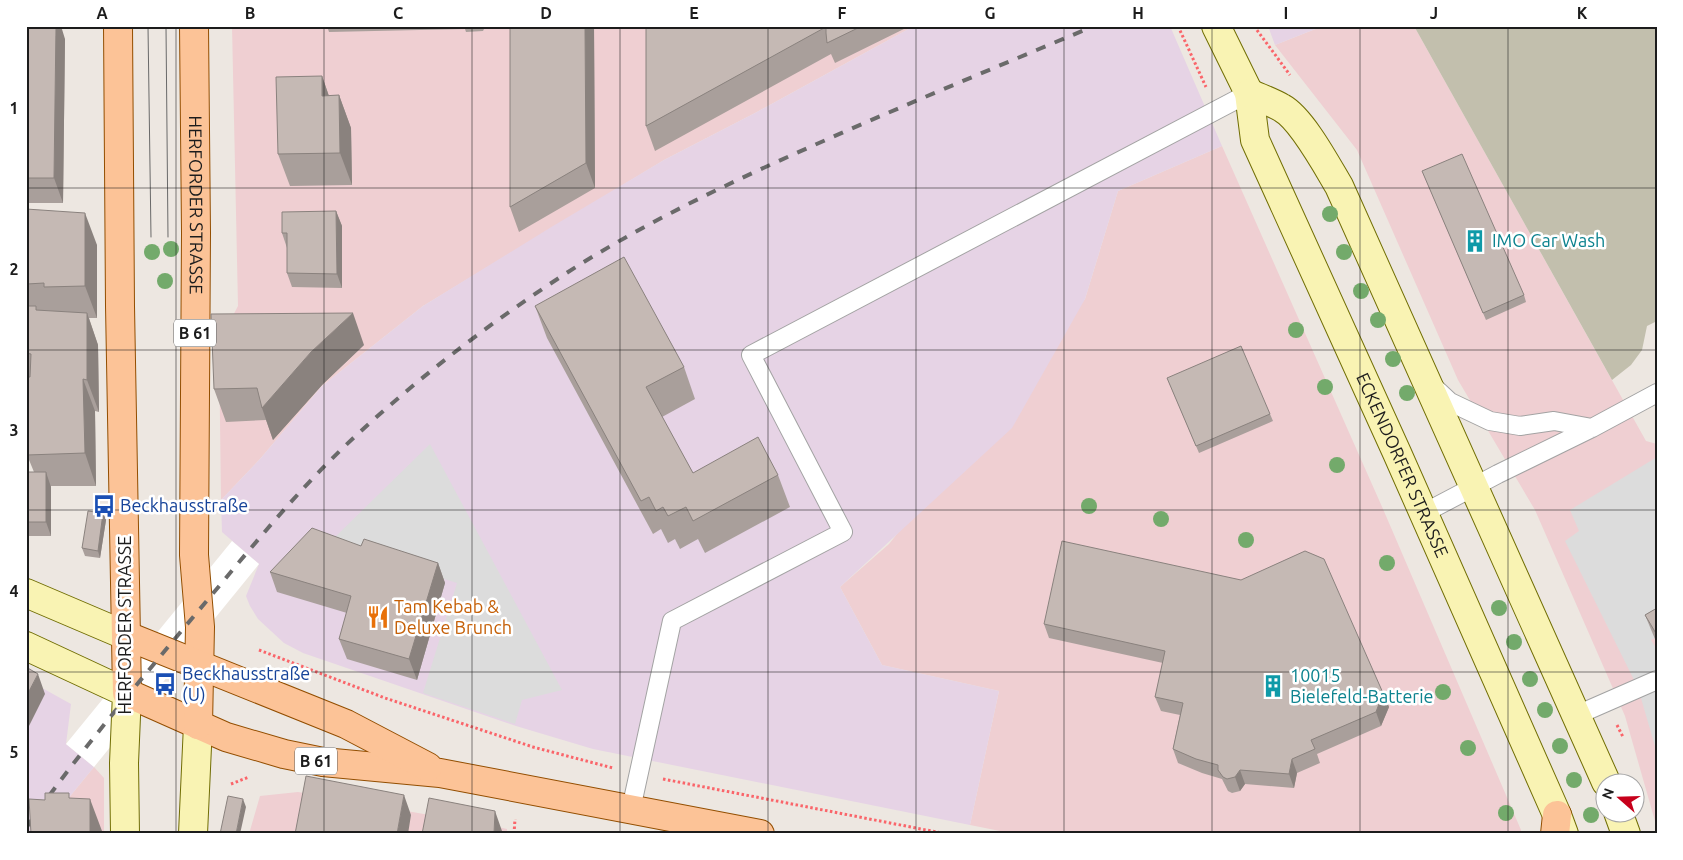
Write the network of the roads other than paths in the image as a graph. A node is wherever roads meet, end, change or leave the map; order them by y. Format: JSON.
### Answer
{"nodes":[{"id":1,"x":118,"y":26,"type":"edge"},
{"id":2,"x":194,"y":26,"type":"edge"},
{"id":3,"x":1216,"y":26,"type":"edge"},
{"id":4,"x":1249,"y":93,"type":"junction"},
{"id":5,"x":1425,"y":379,"type":"junction"},
{"id":6,"x":1657,"y":394,"type":"edge"},
{"id":7,"x":1592,"y":428,"type":"junction"},
{"id":8,"x":1475,"y":487,"type":"junction"},
{"id":9,"x":1424,"y":513,"type":"junction"},
{"id":10,"x":26,"y":593,"type":"edge"},
{"id":11,"x":127,"y":636,"type":"junction"},
{"id":12,"x":26,"y":646,"type":"edge"},
{"id":13,"x":200,"y":665,"type":"junction"},
{"id":14,"x":1657,"y":680,"type":"edge"},
{"id":15,"x":127,"y":693,"type":"junction"},
{"id":16,"x":1577,"y":715,"type":"junction"},
{"id":17,"x":198,"y":725,"type":"junction"},
{"id":18,"x":1602,"y":772,"type":"edge"},
{"id":19,"x":440,"y":773,"type":"junction"},
{"id":20,"x":631,"y":810,"type":"junction"},
{"id":21,"x":1622,"y":822,"type":"edge"},
{"id":22,"x":1559,"y":827,"type":"edge"},
{"id":23,"x":125,"y":834,"type":"edge"},
{"id":24,"x":193,"y":834,"type":"edge"},
{"id":25,"x":760,"y":834,"type":"edge"},
{"id":26,"x":1626,"y":834,"type":"edge"}],
"edges":[{"from":1,"to":11,"type":"main road","name":"HERFORDER STRASSE"},
{"from":2,"to":13,"type":"main road","name":"HERFORDER STRASSE","number":"B 61"},
{"from":3,"to":4,"type":"main road","name":"ECKENDORFER STRASSE"},
{"from":4,"to":5,"type":"main road"},
{"from":4,"to":9,"type":"main road","name":"ECKENDORFER STRASSE"},
{"from":4,"to":20,"type":"lane"},
{"from":5,"to":7,"type":"lane"},
{"from":5,"to":8,"type":"main road"},
{"from":6,"to":7,"type":"lane"},
{"from":7,"to":8,"type":"lane"},
{"from":8,"to":9,"type":"lane"},
{"from":8,"to":16,"type":"main road"},
{"from":9,"to":22,"type":"main road","name":"ECKENDORFER STRASSE"},
{"from":10,"to":11,"type":"main road"},
{"from":11,"to":13,"type":"main road"},
{"from":11,"to":15,"type":"main road","name":"HERFORDER STRASSE"},
{"from":12,"to":15,"type":"main road"},
{"from":13,"to":17,"type":"main road","name":"HERFORDER STRASSE","number":"B 61"},
{"from":13,"to":19,"type":"main road","number":"B 61"},
{"from":14,"to":16,"type":"lane"},
{"from":15,"to":17,"type":"main road","number":"B 61"},
{"from":15,"to":23,"type":"main road","name":"HERFORDER STRASSE"},
{"from":16,"to":18,"type":"main road"},
{"from":17,"to":19,"type":"main road","number":"B 61"},
{"from":17,"to":24,"type":"main road","name":"HERFORDER STRASSE"},
{"from":19,"to":20,"type":"main road","number":"B 61"},
{"from":20,"to":25,"type":"main road","number":"B 61"},
{"from":21,"to":26,"type":"main road"}]}
